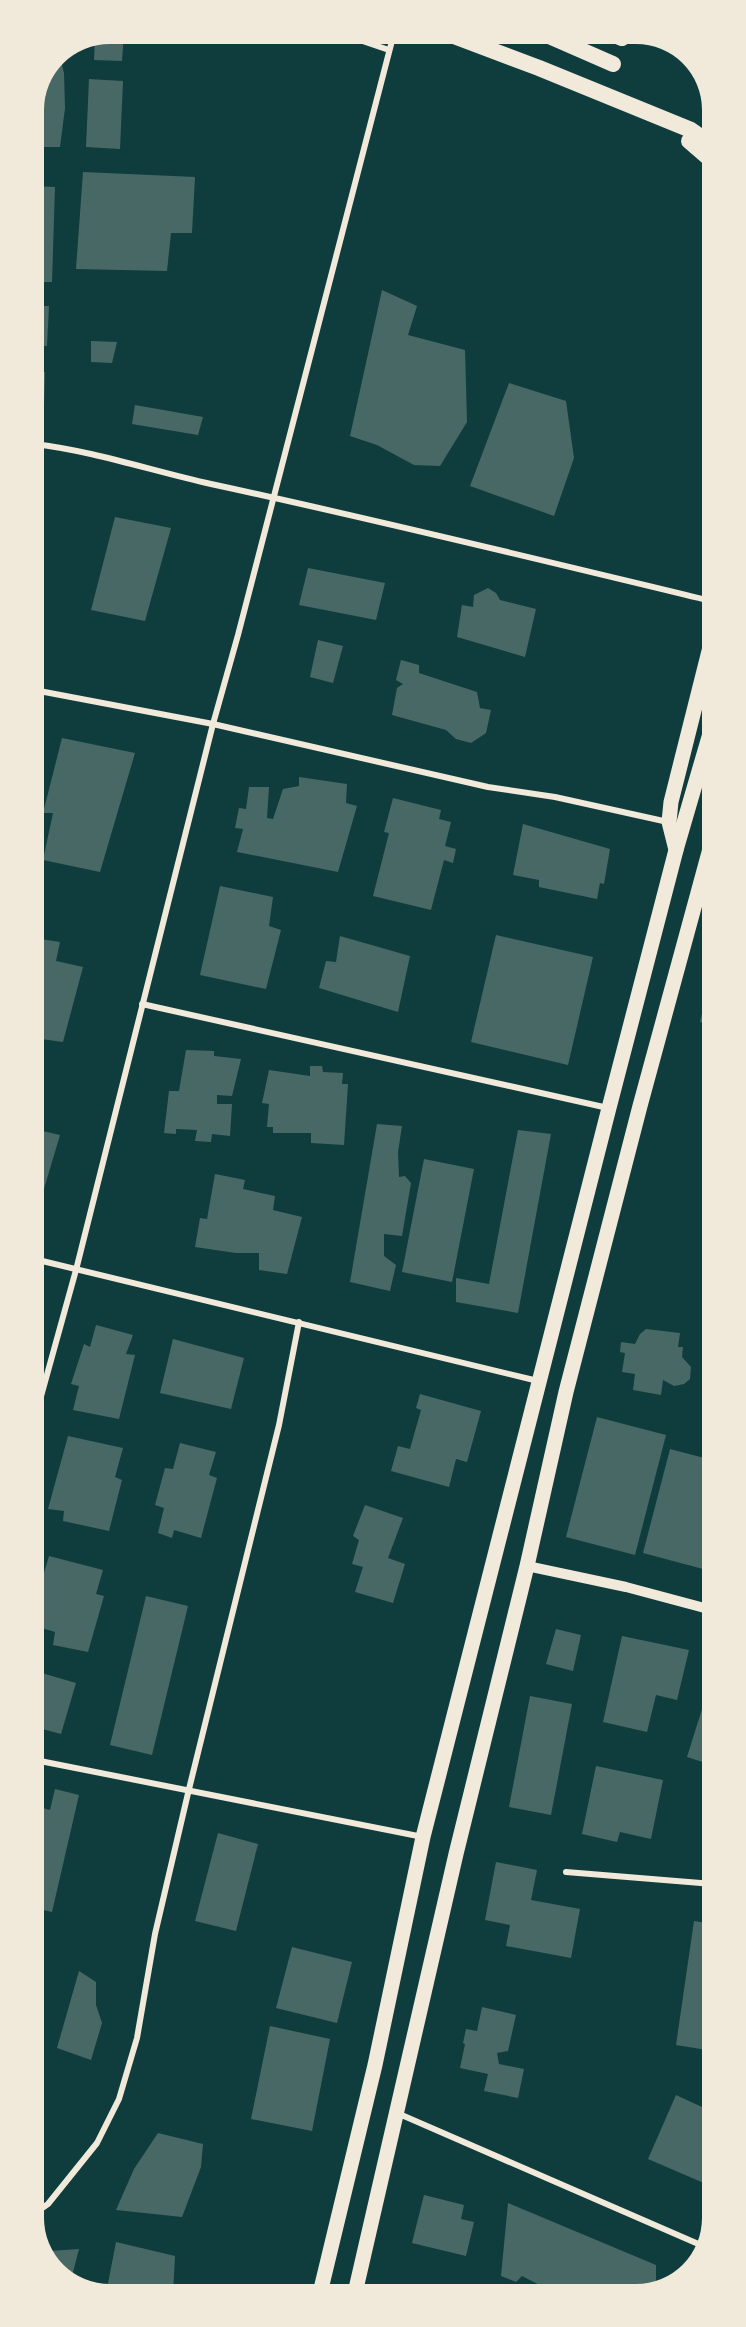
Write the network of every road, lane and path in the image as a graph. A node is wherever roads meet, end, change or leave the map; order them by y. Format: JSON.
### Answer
{"nodes":[{"id":1,"x":370,"y":44,"type":"edge"},
{"id":2,"x":391,"y":44,"type":"edge"},
{"id":3,"x":474,"y":44,"type":"edge"},
{"id":4,"x":567,"y":44,"type":"edge"},
{"id":5,"x":389,"y":51,"type":"junction"},
{"id":6,"x":613,"y":64,"type":"dead end"},
{"id":7,"x":649,"y":113,"type":"junction"},
{"id":8,"x":702,"y":129,"type":"edge"},
{"id":9,"x":691,"y":130,"type":"junction"},
{"id":10,"x":702,"y":138,"type":"edge"},
{"id":11,"x":702,"y":152,"type":"edge"},
{"id":12,"x":44,"y":446,"type":"edge"},
{"id":13,"x":274,"y":497,"type":"junction"},
{"id":14,"x":702,"y":600,"type":"edge"},
{"id":15,"x":702,"y":679,"type":"edge"},
{"id":16,"x":44,"y":692,"type":"edge"},
{"id":17,"x":213,"y":724,"type":"junction"},
{"id":18,"x":702,"y":761,"type":"edge"},
{"id":19,"x":669,"y":822,"type":"junction"},
{"id":20,"x":676,"y":850,"type":"junction"},
{"id":21,"x":702,"y":880,"type":"edge"},
{"id":22,"x":702,"y":890,"type":"edge"},
{"id":23,"x":698,"y":895,"type":"junction"},
{"id":24,"x":142,"y":1004,"type":"junction"},
{"id":25,"x":609,"y":1108,"type":"junction"},
{"id":26,"x":44,"y":1262,"type":"edge"},
{"id":27,"x":76,"y":1270,"type":"junction"},
{"id":28,"x":299,"y":1322,"type":"junction"},
{"id":29,"x":539,"y":1381,"type":"junction"},
{"id":30,"x":44,"y":1386,"type":"edge"},
{"id":31,"x":527,"y":1566,"type":"junction"},
{"id":32,"x":702,"y":1607,"type":"edge"},
{"id":33,"x":44,"y":1762,"type":"edge"},
{"id":34,"x":189,"y":1789,"type":"junction"},
{"id":35,"x":423,"y":1837,"type":"junction"},
{"id":36,"x":566,"y":1872,"type":"dead end"},
{"id":37,"x":702,"y":1883,"type":"edge"},
{"id":38,"x":397,"y":2113,"type":"junction"},
{"id":39,"x":44,"y":2207,"type":"edge"},
{"id":40,"x":697,"y":2244,"type":"edge"},
{"id":41,"x":322,"y":2283,"type":"edge"},
{"id":42,"x":357,"y":2283,"type":"edge"}],
"edges":[{"from":1,"to":5,"type":"street"},
{"from":2,"to":5,"type":"street"},
{"from":3,"to":7,"type":"highway"},
{"from":4,"to":6,"type":"highway"},
{"from":5,"to":13,"type":"street"},
{"from":7,"to":9,"type":"highway"},
{"from":7,"to":11,"type":"highway"},
{"from":8,"to":9,"type":"highway"},
{"from":9,"to":10,"type":"highway"},
{"from":12,"to":13,"type":"street"},
{"from":13,"to":14,"type":"street"},
{"from":13,"to":17,"type":"street"},
{"from":15,"to":19,"type":"main road"},
{"from":16,"to":17,"type":"street"},
{"from":17,"to":19,"type":"street"},
{"from":17,"to":24,"type":"street"},
{"from":18,"to":20,"type":"main road"},
{"from":19,"to":20,"type":"main road"},
{"from":20,"to":25,"type":"main road"},
{"from":21,"to":23,"type":"main road"},
{"from":22,"to":23,"type":"main road"},
{"from":23,"to":31,"type":"main road"},
{"from":24,"to":25,"type":"street"},
{"from":24,"to":27,"type":"street"},
{"from":25,"to":29,"type":"main road"},
{"from":26,"to":27,"type":"street"},
{"from":27,"to":28,"type":"street"},
{"from":27,"to":30,"type":"street"},
{"from":28,"to":29,"type":"street"},
{"from":28,"to":34,"type":"street"},
{"from":29,"to":35,"type":"main road"},
{"from":31,"to":32,"type":"street"},
{"from":31,"to":38,"type":"main road"},
{"from":33,"to":34,"type":"street"},
{"from":34,"to":35,"type":"street"},
{"from":34,"to":39,"type":"street"},
{"from":35,"to":41,"type":"main road"},
{"from":36,"to":37,"type":"street"},
{"from":38,"to":40,"type":"street"},
{"from":38,"to":42,"type":"main road"}]}
